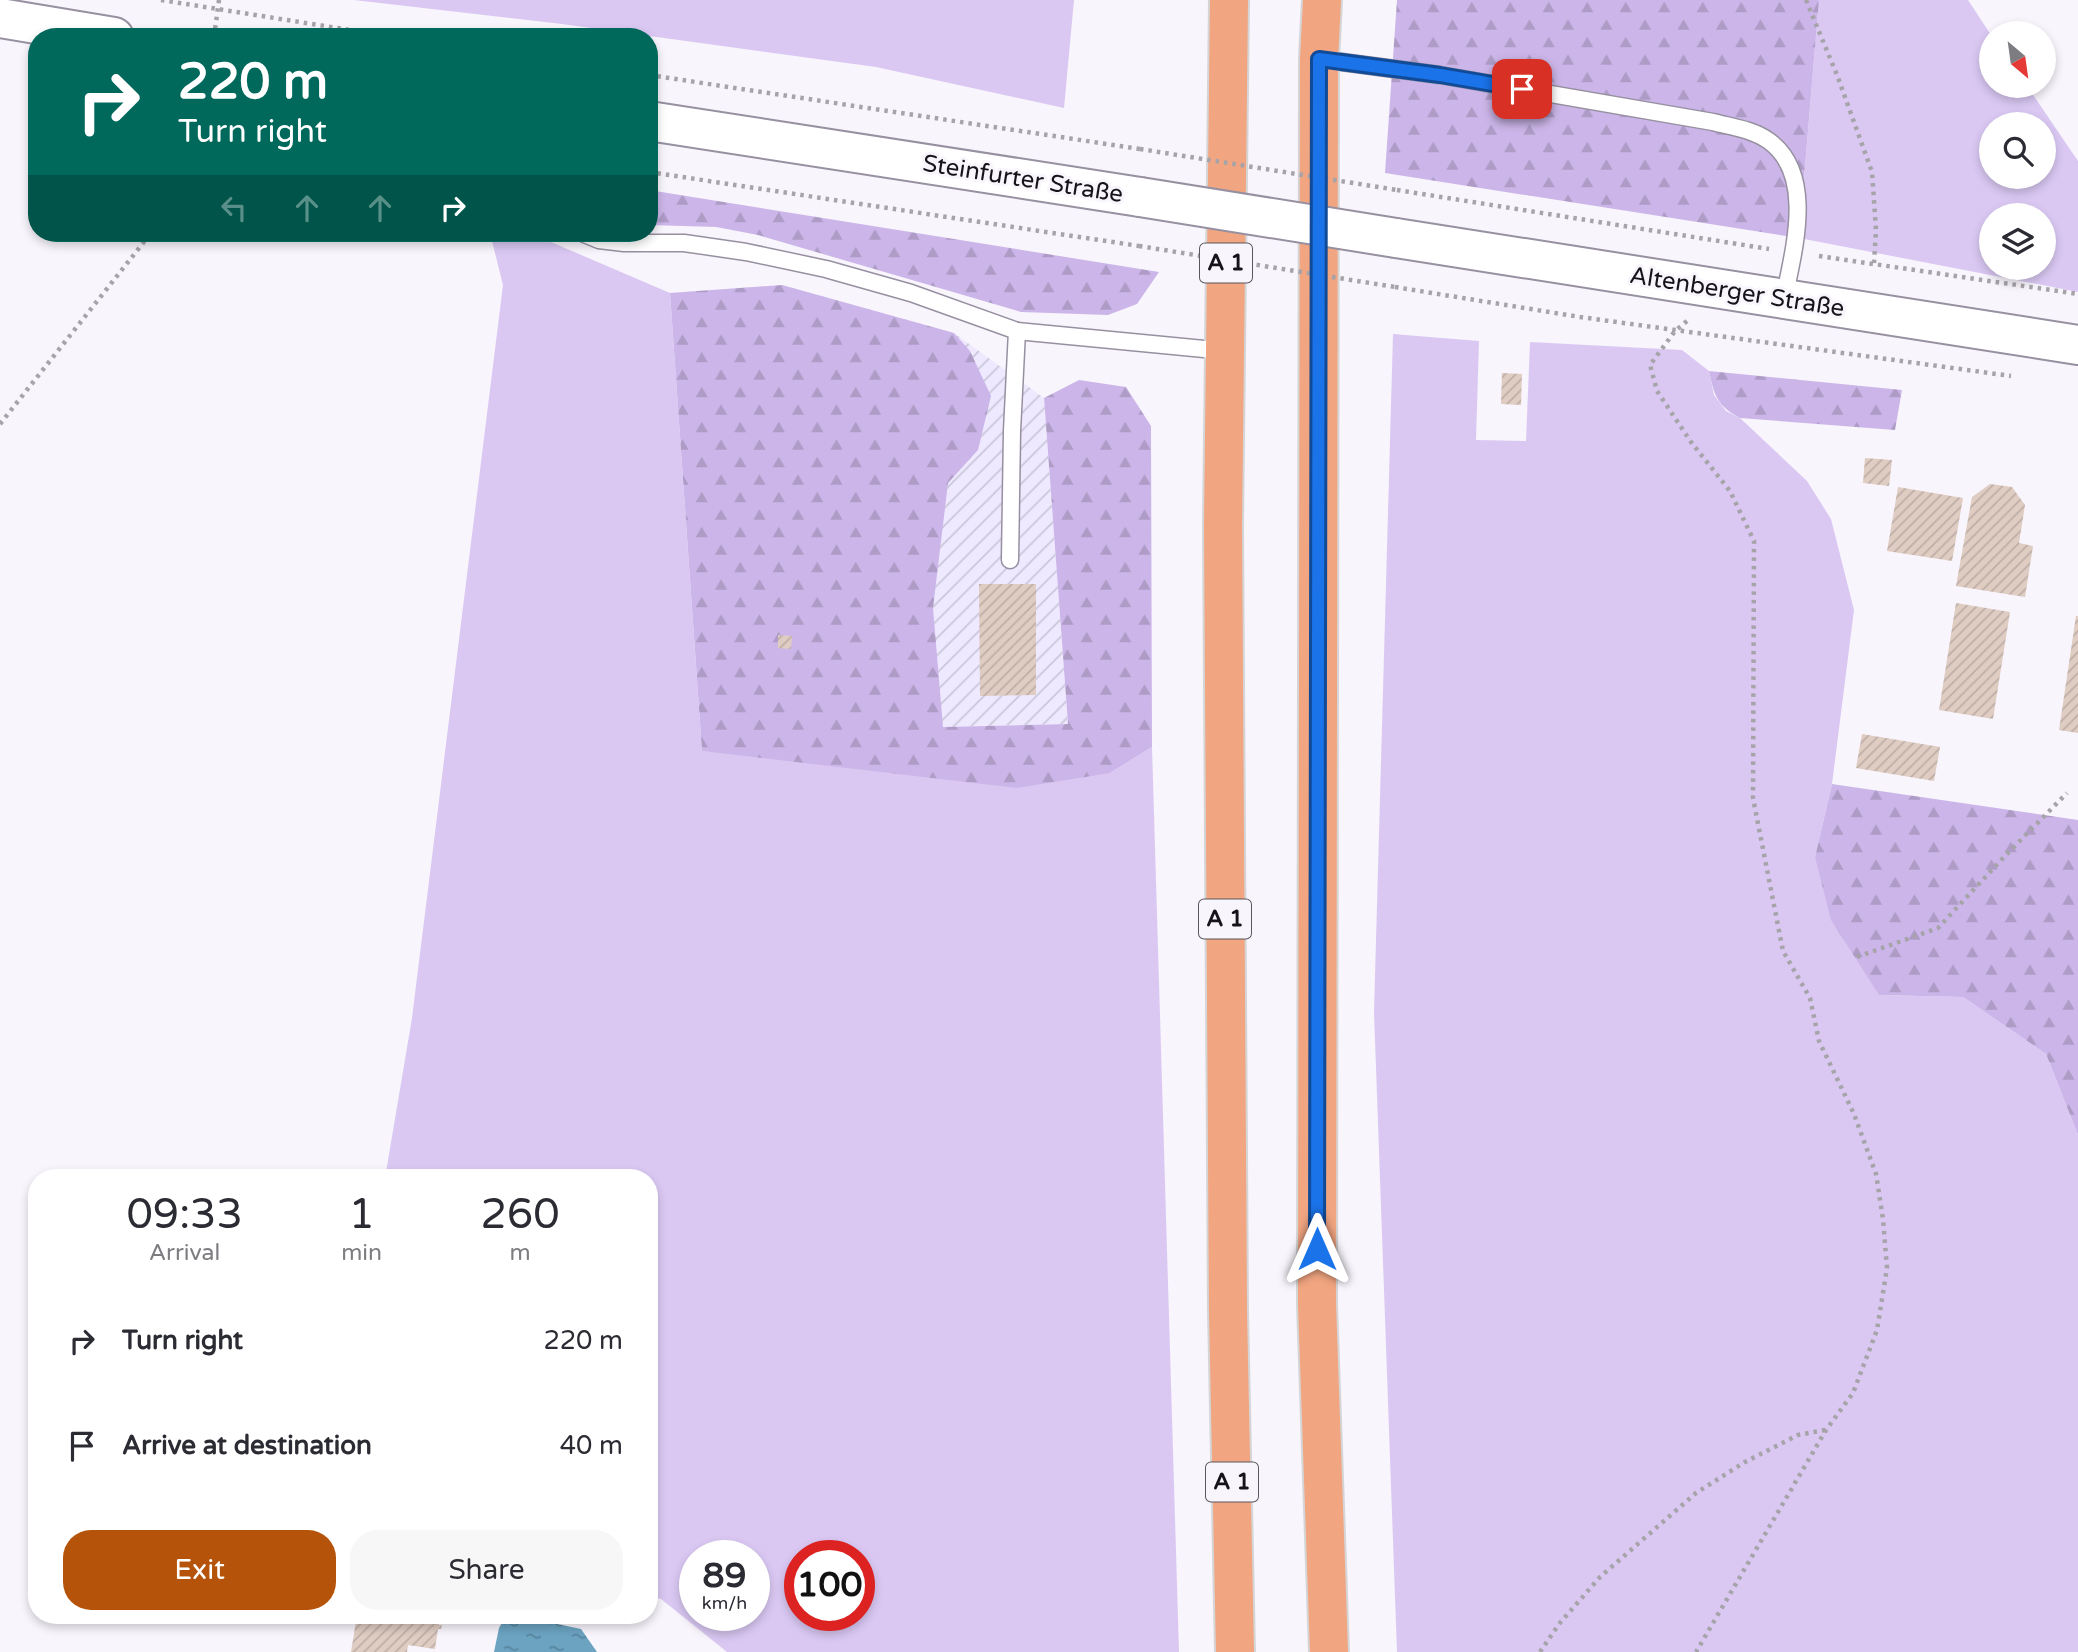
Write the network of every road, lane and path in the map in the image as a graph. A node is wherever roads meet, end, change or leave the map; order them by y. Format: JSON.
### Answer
{"nodes":[{"id":1,"x":161,"y":0,"type":"edge"},
{"id":2,"x":219,"y":0,"type":"edge"},
{"id":3,"x":1229,"y":0,"type":"edge"},
{"id":4,"x":1322,"y":0,"type":"edge"},
{"id":5,"x":1806,"y":0,"type":"edge"},
{"id":6,"x":218,"y":10,"type":"junction"},
{"id":7,"x":0,"y":18,"type":"edge"},
{"id":8,"x":60,"y":28,"type":"edge"},
{"id":9,"x":215,"y":28,"type":"edge"},
{"id":10,"x":335,"y":28,"type":"edge"},
{"id":11,"x":1319,"y":59,"type":"junction"},
{"id":12,"x":658,"y":76,"type":"edge"},
{"id":13,"x":658,"y":122,"type":"edge"},
{"id":14,"x":658,"y":173,"type":"edge"},
{"id":15,"x":1396,"y":238,"type":"joint"},
{"id":16,"x":144,"y":242,"type":"edge"},
{"id":17,"x":616,"y":242,"type":"edge"},
{"id":18,"x":1793,"y":253,"type":"junction"},
{"id":19,"x":1874,"y":263,"type":"junction"},
{"id":20,"x":1726,"y":290,"type":"junction"},
{"id":21,"x":2078,"y":294,"type":"edge"},
{"id":22,"x":1784,"y":299,"type":"junction"},
{"id":23,"x":1017,"y":331,"type":"junction"},
{"id":24,"x":1675,"y":331,"type":"junction"},
{"id":25,"x":2078,"y":345,"type":"edge"},
{"id":26,"x":1225,"y":351,"type":"junction"},
{"id":27,"x":2024,"y":378,"type":"dead end"},
{"id":28,"x":0,"y":424,"type":"edge"},
{"id":29,"x":1010,"y":560,"type":"dead end"},
{"id":30,"x":2067,"y":793,"type":"dead end"},
{"id":31,"x":1857,"y":957,"type":"dead end"},
{"id":32,"x":1826,"y":1430,"type":"junction"},
{"id":33,"x":1235,"y":1652,"type":"edge"},
{"id":34,"x":1329,"y":1652,"type":"edge"},
{"id":35,"x":1540,"y":1652,"type":"edge"},
{"id":36,"x":1696,"y":1652,"type":"edge"}],
"edges":[{"from":1,"to":6,"type":"path"},
{"from":2,"to":6,"type":"path"},
{"from":3,"to":26,"type":"highway","number":"A 1"},
{"from":4,"to":11,"type":"highway"},
{"from":5,"to":19,"type":"path"},
{"from":6,"to":9,"type":"path"},
{"from":6,"to":10,"type":"path"},
{"from":7,"to":8,"type":"main road"},
{"from":11,"to":18,"type":"lane"},
{"from":11,"to":34,"type":"highway"},
{"from":12,"to":18,"type":"path","bridge":true},
{"from":13,"to":15,"type":"main road","name":"Steinfurter Straße","bridge":true},
{"from":14,"to":24,"type":"path","bridge":true},
{"from":15,"to":20,"type":"main road","name":"Altenberger Straße"},
{"from":16,"to":28,"type":"path"},
{"from":17,"to":23,"type":"lane"},
{"from":18,"to":19,"type":"path"},
{"from":18,"to":22,"type":"lane"},
{"from":19,"to":21,"type":"path"},
{"from":20,"to":22,"type":"main road","name":"Altenberger Straße"},
{"from":20,"to":24,"type":"path"},
{"from":22,"to":25,"type":"main road","name":"Altenberger Straße"},
{"from":23,"to":26,"type":"lane"},
{"from":23,"to":29,"type":"lane"},
{"from":24,"to":27,"type":"path"},
{"from":24,"to":32,"type":"path"},
{"from":26,"to":33,"type":"highway","number":"A 1"},
{"from":30,"to":31,"type":"path"},
{"from":32,"to":35,"type":"path"},
{"from":32,"to":36,"type":"path"}]}
